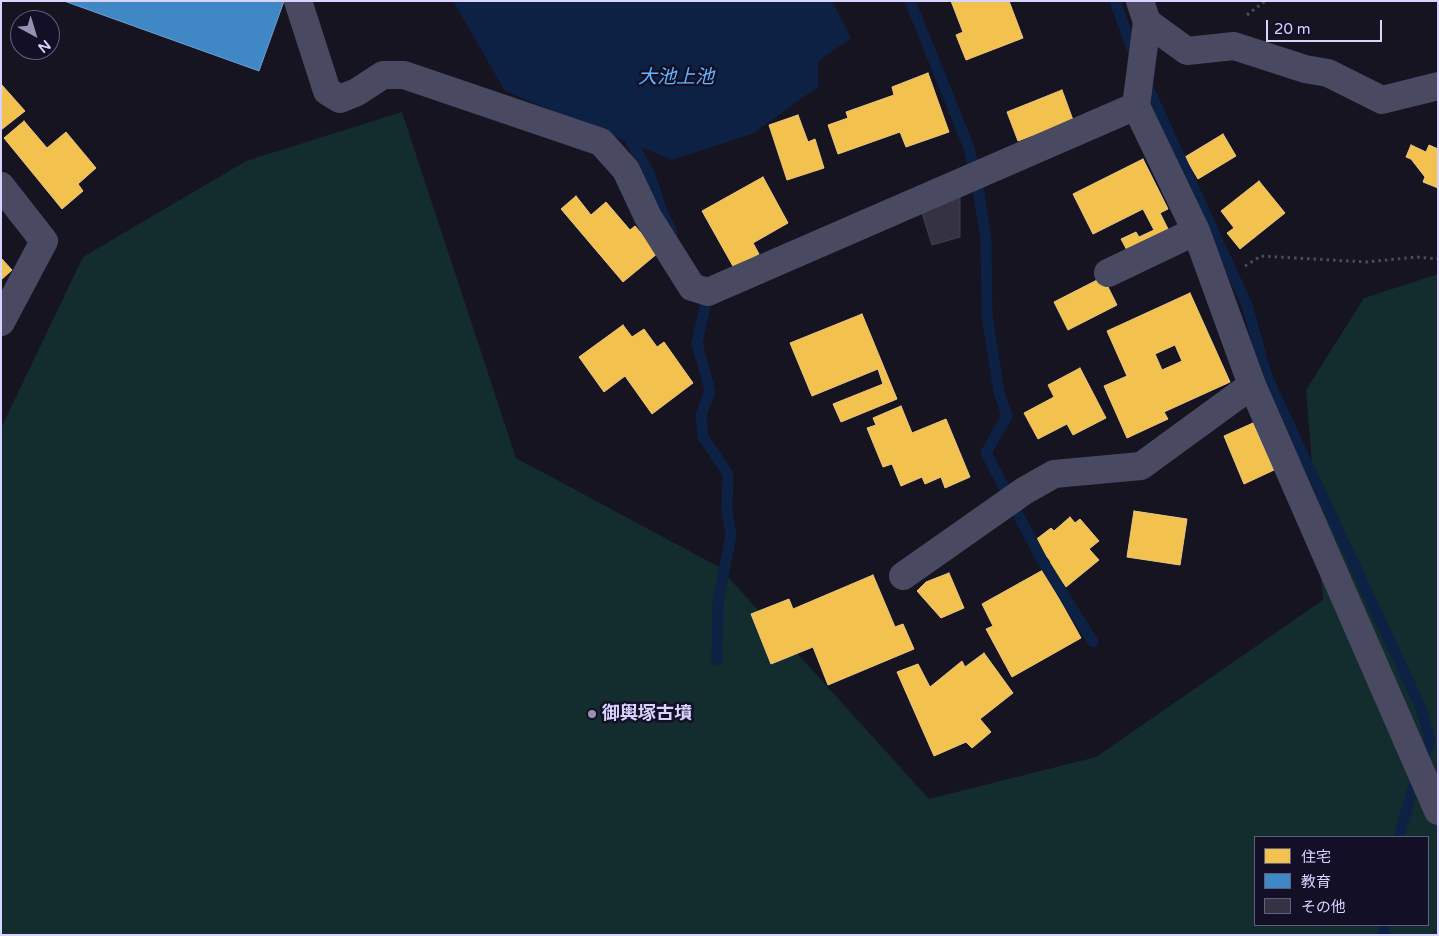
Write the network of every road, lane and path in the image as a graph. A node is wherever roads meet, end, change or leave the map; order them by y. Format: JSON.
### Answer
{"nodes":[{"id":1,"x":298,"y":1,"type":"edge"},
{"id":2,"x":1144,"y":12,"type":"edge"},
{"id":3,"x":1438,"y":86,"type":"edge"},
{"id":4,"x":1136,"y":106,"type":"junction"},
{"id":5,"x":1,"y":186,"type":"edge"},
{"id":6,"x":1196,"y":231,"type":"junction"},
{"id":7,"x":1438,"y":259,"type":"edge"},
{"id":8,"x":1108,"y":273,"type":"dead end"},
{"id":9,"x":1217,"y":284,"type":"junction"},
{"id":10,"x":1,"y":322,"type":"edge"},
{"id":11,"x":1252,"y":385,"type":"junction"},
{"id":12,"x":903,"y":576,"type":"dead end"},
{"id":13,"x":1438,"y":811,"type":"edge"}],
"edges":[{"from":1,"to":4,"type":"street"},
{"from":2,"to":3,"type":"street"},
{"from":2,"to":4,"type":"street"},
{"from":4,"to":6,"type":"street"},
{"from":5,"to":10,"type":"street"},
{"from":6,"to":8,"type":"street"},
{"from":6,"to":9,"type":"street"},
{"from":7,"to":9,"type":"path"},
{"from":9,"to":11,"type":"street"},
{"from":11,"to":12,"type":"street"},
{"from":11,"to":13,"type":"street"}]}
